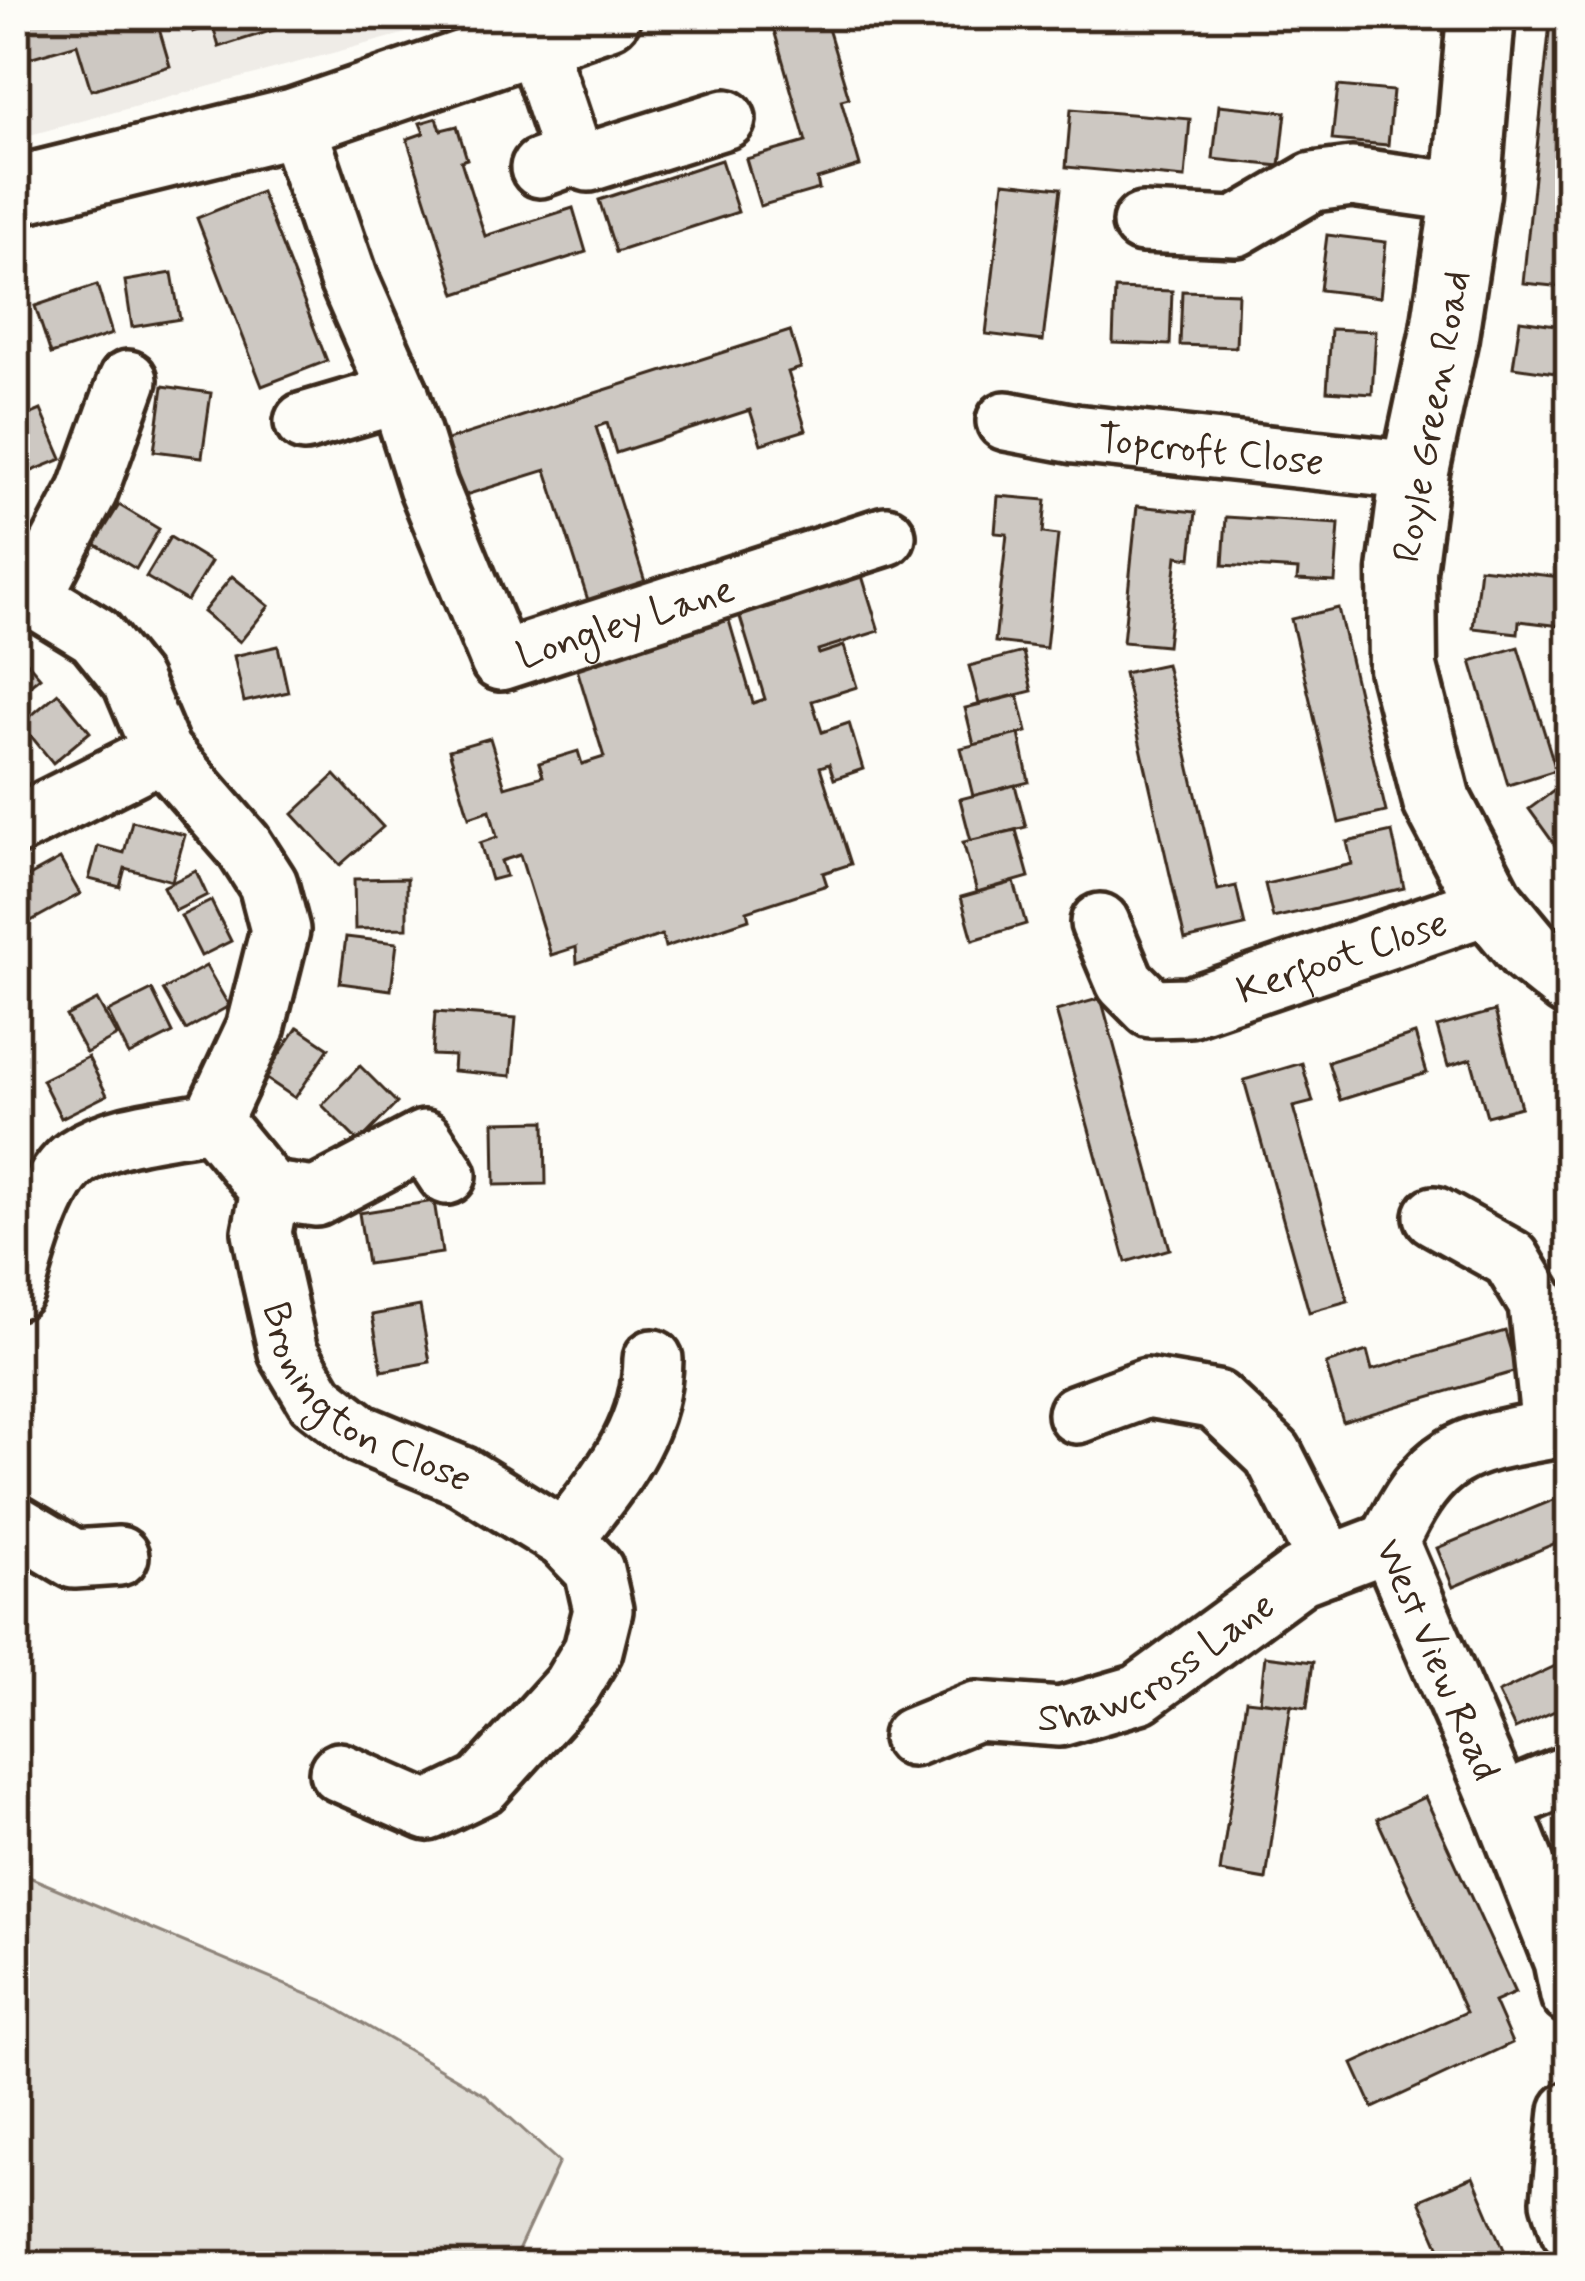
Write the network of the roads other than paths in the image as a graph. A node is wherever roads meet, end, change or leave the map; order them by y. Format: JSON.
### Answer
{"nodes":[{"id":1,"x":608,"y":15,"type":"edge"},
{"id":2,"x":1481,"y":15,"type":"edge"},
{"id":3,"x":534,"y":39,"type":"junction"},
{"id":4,"x":726,"y":119,"type":"dead end"},
{"id":5,"x":295,"y":122,"type":"junction"},
{"id":6,"x":15,"y":191,"type":"edge"},
{"id":7,"x":1466,"y":193,"type":"junction"},
{"id":8,"x":1142,"y":223,"type":"dead end"},
{"id":9,"x":128,"y":380,"type":"dead end"},
{"id":10,"x":399,"y":394,"type":"junction"},
{"id":11,"x":1006,"y":421,"type":"dead end"},
{"id":12,"x":304,"y":422,"type":"dead end"},
{"id":13,"x":1415,"y":471,"type":"junction"},
{"id":14,"x":886,"y":536,"type":"dead end"},
{"id":15,"x":24,"y":592,"type":"edge"},
{"id":16,"x":162,"y":752,"type":"junction"},
{"id":17,"x":15,"y":826,"type":"edge"},
{"id":18,"x":1491,"y":904,"type":"junction"},
{"id":19,"x":1100,"y":923,"type":"dead end"},
{"id":20,"x":1570,"y":983,"type":"edge"},
{"id":21,"x":212,"y":1121,"type":"junction"},
{"id":22,"x":447,"y":1175,"type":"dead end"},
{"id":23,"x":270,"y":1191,"type":"junction"},
{"id":24,"x":1434,"y":1216,"type":"dead end"},
{"id":25,"x":15,"y":1290,"type":"edge"},
{"id":26,"x":652,"y":1359,"type":"dead end"},
{"id":27,"x":1077,"y":1414,"type":"dead end"},
{"id":28,"x":1560,"y":1428,"type":"edge"},
{"id":29,"x":15,"y":1524,"type":"edge"},
{"id":30,"x":564,"y":1540,"type":"junction"},
{"id":31,"x":1389,"y":1542,"type":"junction"},
{"id":32,"x":119,"y":1556,"type":"dead end"},
{"id":33,"x":1329,"y":1565,"type":"junction"},
{"id":34,"x":912,"y":1737,"type":"dead end"},
{"id":35,"x":339,"y":1772,"type":"dead end"},
{"id":36,"x":1570,"y":1774,"type":"edge"},
{"id":37,"x":1501,"y":1803,"type":"junction"},
{"id":38,"x":1570,"y":1995,"type":"edge"},
{"id":39,"x":1570,"y":2111,"type":"edge"},
{"id":40,"x":1570,"y":2229,"type":"edge"}],
"edges":[{"from":1,"to":3,"type":"main road"},
{"from":2,"to":7,"type":"main road","name":"Royle Green Road"},
{"from":3,"to":4,"type":"street"},
{"from":3,"to":5,"type":"main road"},
{"from":5,"to":6,"type":"main road"},
{"from":5,"to":10,"type":"street","name":"Longley Lane"},
{"from":7,"to":8,"type":"street"},
{"from":7,"to":13,"type":"main road","name":"Royle Green Road"},
{"from":9,"to":15,"type":"street"},
{"from":10,"to":12,"type":"street"},
{"from":10,"to":14,"type":"street","name":"Longley Lane"},
{"from":11,"to":13,"type":"street","name":"Topcroft Close"},
{"from":13,"to":18,"type":"main road","name":"Royle Green Road"},
{"from":15,"to":16,"type":"street"},
{"from":16,"to":17,"type":"street"},
{"from":16,"to":21,"type":"street"},
{"from":18,"to":19,"type":"street","name":"Kerfoot Close"},
{"from":18,"to":20,"type":"main road","name":"Royle Green Road"},
{"from":21,"to":23,"type":"street"},
{"from":21,"to":25,"type":"street"},
{"from":22,"to":23,"type":"street"},
{"from":23,"to":30,"type":"street","name":"Bronington Close"},
{"from":24,"to":28,"type":"street"},
{"from":26,"to":30,"type":"street"},
{"from":27,"to":33,"type":"street"},
{"from":28,"to":31,"type":"street","name":"West View Road"},
{"from":29,"to":32,"type":"street"},
{"from":30,"to":35,"type":"street","name":"Bronington Close"},
{"from":31,"to":33,"type":"street","name":"Shawcross Lane"},
{"from":31,"to":37,"type":"street","name":"West View Road"},
{"from":33,"to":34,"type":"street","name":"Shawcross Lane"},
{"from":36,"to":37,"type":"street"},
{"from":37,"to":38,"type":"street","name":"West View Road"},
{"from":39,"to":40,"type":"street"}]}
